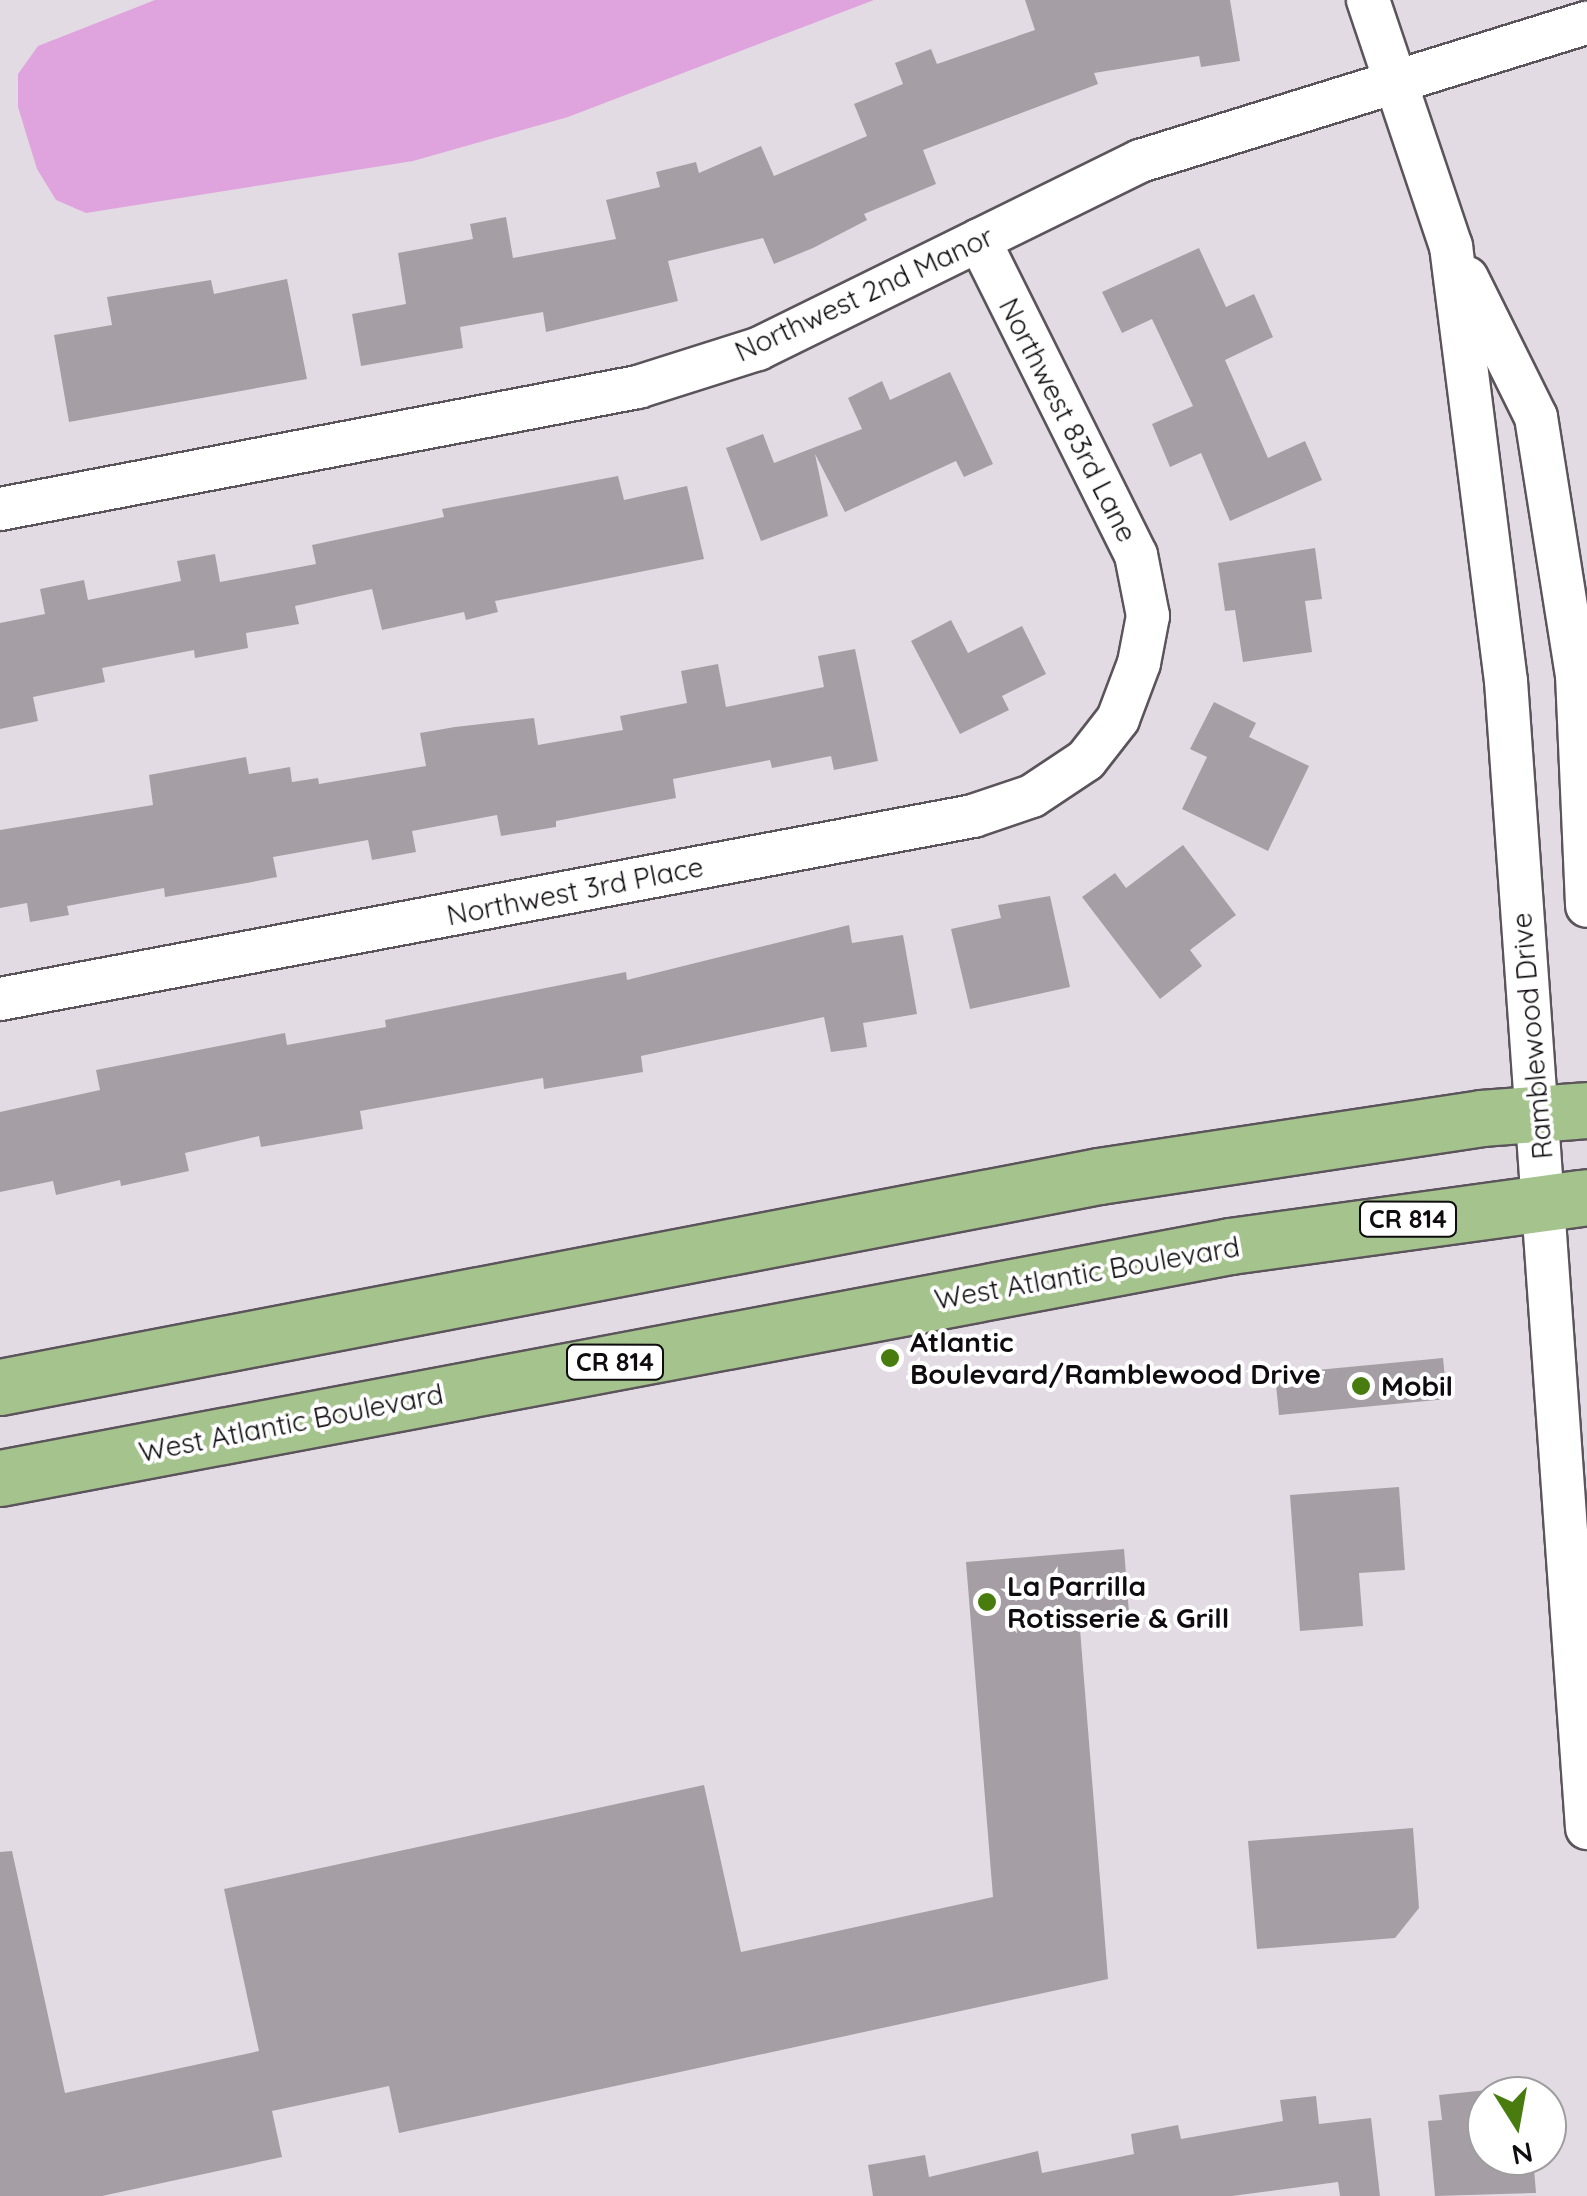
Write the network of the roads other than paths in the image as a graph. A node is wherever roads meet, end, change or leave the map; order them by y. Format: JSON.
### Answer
{"nodes":[{"id":1,"x":1368,"y":0,"type":"edge"},
{"id":2,"x":1587,"y":23,"type":"edge"},
{"id":3,"x":1401,"y":84,"type":"junction"},
{"id":4,"x":979,"y":240,"type":"junction"},
{"id":5,"x":1451,"y":246,"type":"junction"},
{"id":6,"x":0,"y":509,"type":"edge"},
{"id":7,"x":1118,"y":718,"type":"joint"},
{"id":8,"x":1587,"y":906,"type":"edge"},
{"id":9,"x":0,"y":1000,"type":"edge"},
{"id":10,"x":1562,"y":1112,"type":"edge"},
{"id":11,"x":1567,"y":1198,"type":"edge"},
{"id":12,"x":0,"y":1388,"type":"edge"},
{"id":13,"x":0,"y":1478,"type":"edge"},
{"id":14,"x":1587,"y":1828,"type":"edge"}],
"edges":[{"from":1,"to":3,"type":"street","name":"Ramblewood Drive"},
{"from":2,"to":3,"type":"street","name":"Northwest 2nd Manor"},
{"from":3,"to":4,"type":"street","name":"Northwest 2nd Manor"},
{"from":3,"to":5,"type":"street","name":"Ramblewood Drive"},
{"from":4,"to":6,"type":"street","name":"Northwest 2nd Manor"},
{"from":4,"to":7,"type":"street","name":"Northwest 83rd Lane"},
{"from":5,"to":8,"type":"street","name":"Ramblewood Drive"},
{"from":5,"to":10,"type":"street","name":"Ramblewood Drive"},
{"from":7,"to":9,"type":"street","name":"Northwest 3rd Place"},
{"from":10,"to":11,"type":"street","name":"Ramblewood Drive"},
{"from":10,"to":12,"type":"main road"},
{"from":11,"to":13,"type":"main road","name":"West Atlantic Boulevard","number":"CR 814"},
{"from":11,"to":14,"type":"street","name":"Ramblewood Drive"}]}
